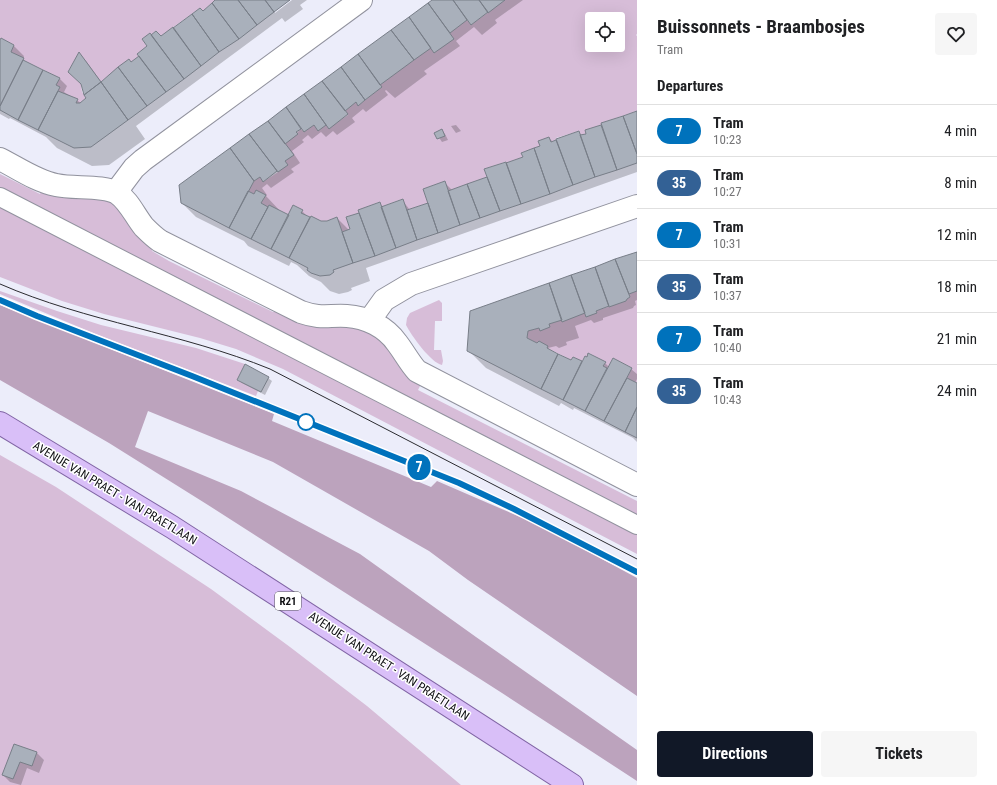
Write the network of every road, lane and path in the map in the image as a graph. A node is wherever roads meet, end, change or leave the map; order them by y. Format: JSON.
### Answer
{"nodes":[{"id":1,"x":361,"y":0,"type":"edge"},
{"id":2,"x":0,"y":159,"type":"edge"},
{"id":3,"x":116,"y":192,"type":"junction"},
{"id":4,"x":0,"y":197,"type":"edge"},
{"id":5,"x":637,"y":206,"type":"edge"},
{"id":6,"x":369,"y":321,"type":"junction"},
{"id":7,"x":0,"y":423,"type":"edge"},
{"id":8,"x":637,"y":486,"type":"edge"},
{"id":9,"x":637,"y":525,"type":"edge"},
{"id":10,"x":572,"y":785,"type":"edge"}],
"edges":[{"from":1,"to":3,"type":"street"},
{"from":2,"to":3,"type":"street"},
{"from":3,"to":6,"type":"street"},
{"from":4,"to":9,"type":"street"},
{"from":5,"to":6,"type":"street"},
{"from":6,"to":8,"type":"street"},
{"from":7,"to":10,"type":"main road","name":"AVENUE VAN PRAET - VAN PRAETLAAN","number":"R21"}]}
